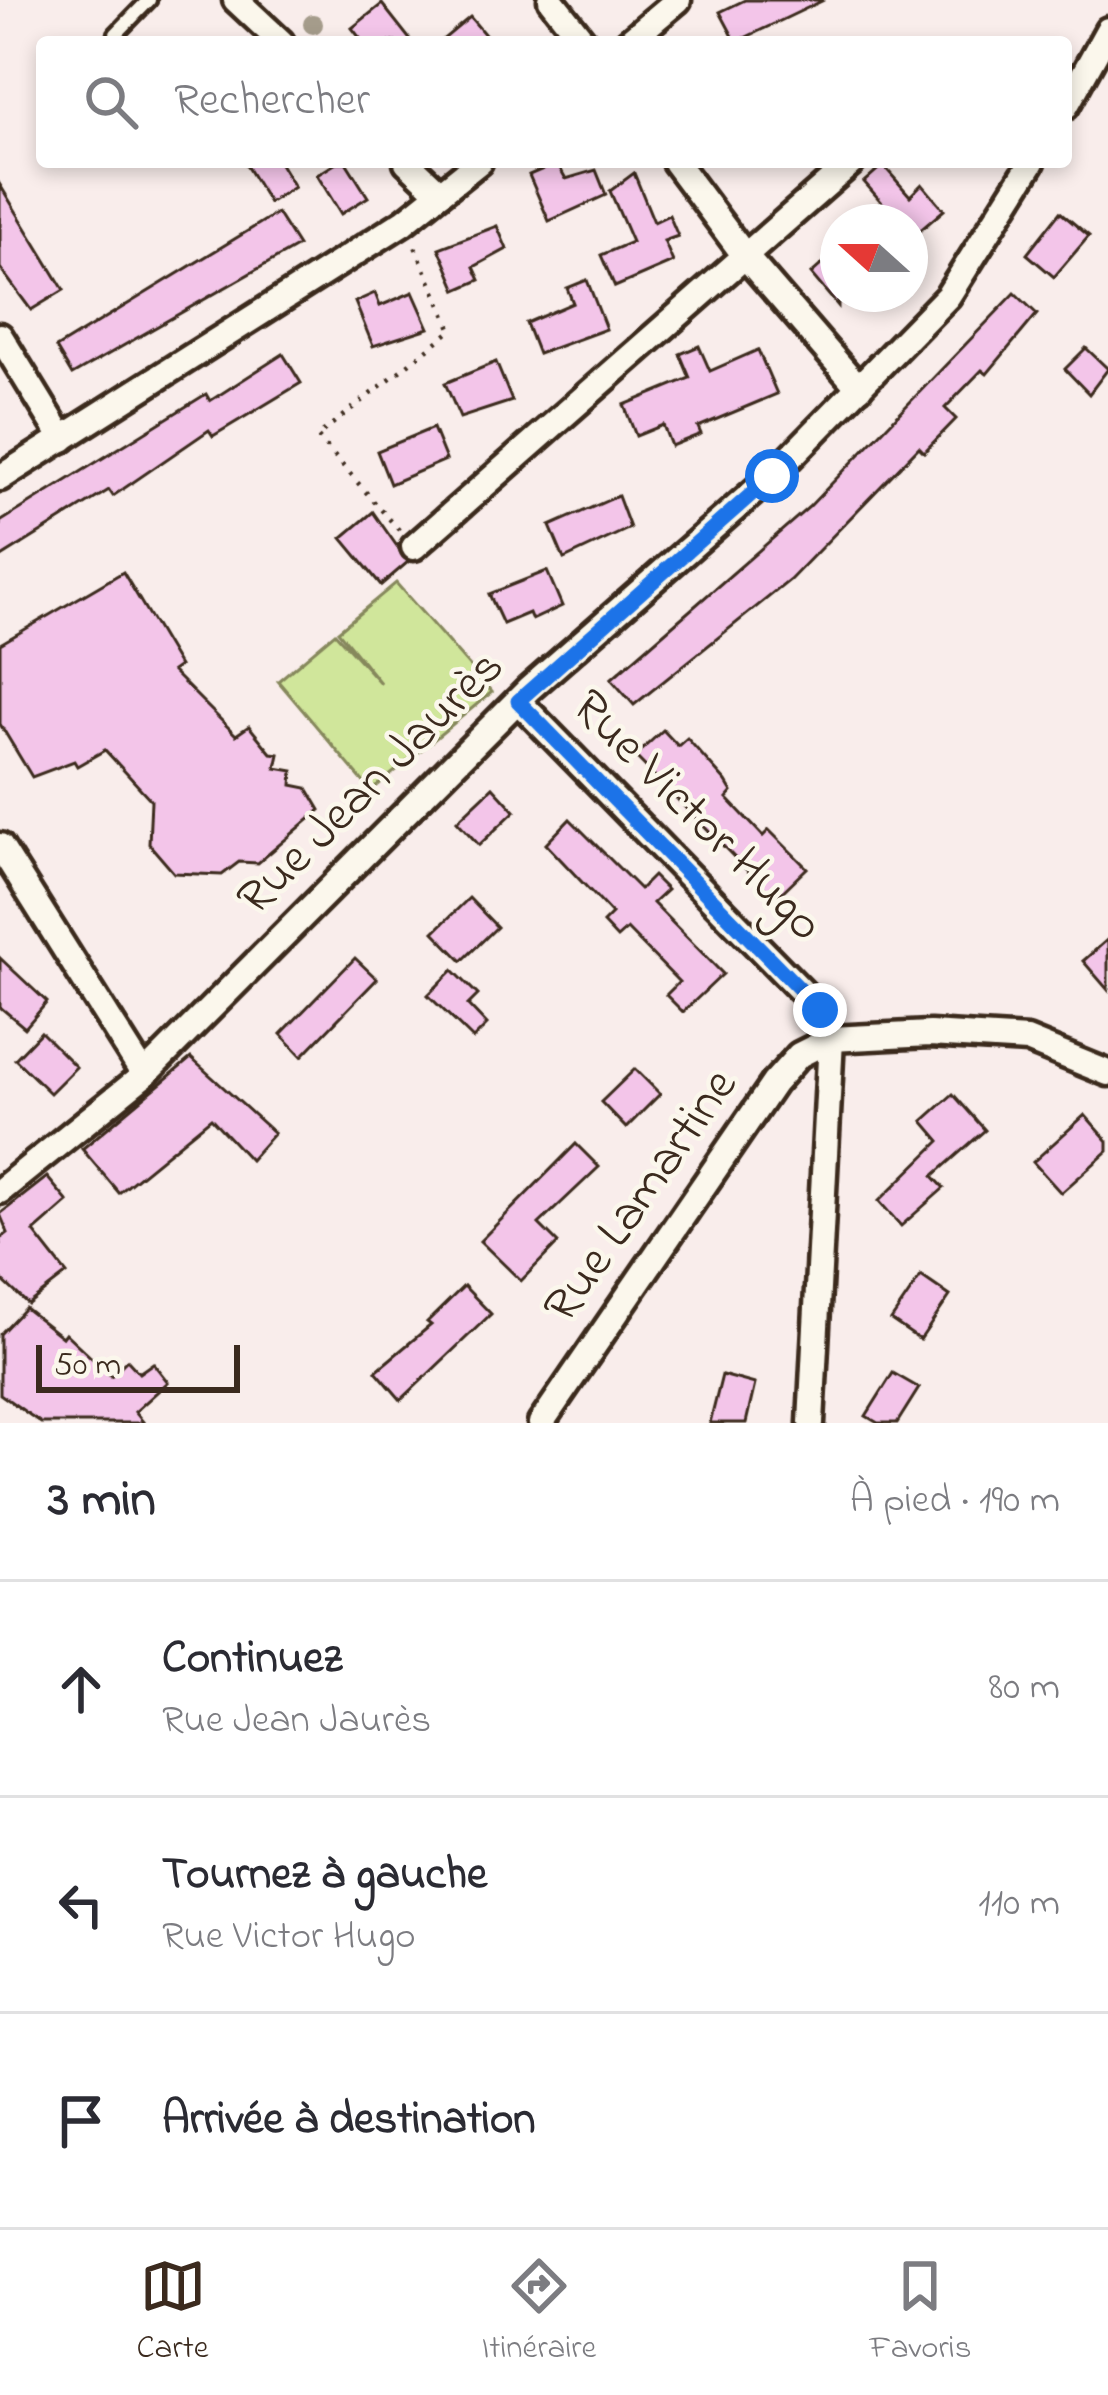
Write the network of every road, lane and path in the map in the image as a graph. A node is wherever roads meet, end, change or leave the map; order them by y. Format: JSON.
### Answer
{"nodes":[{"id":1,"x":149,"y":0,"type":"edge"},
{"id":2,"x":236,"y":0,"type":"edge"},
{"id":3,"x":551,"y":0,"type":"edge"},
{"id":4,"x":678,"y":0,"type":"edge"},
{"id":5,"x":1108,"y":30,"type":"edge"},
{"id":6,"x":116,"y":34,"type":"dead end"},
{"id":7,"x":274,"y":36,"type":"edge"},
{"id":8,"x":579,"y":36,"type":"edge"},
{"id":9,"x":635,"y":36,"type":"edge"},
{"id":10,"x":1100,"y":69,"type":"edge"},
{"id":11,"x":1072,"y":99,"type":"edge"},
{"id":12,"x":413,"y":168,"type":"edge"},
{"id":13,"x":472,"y":168,"type":"edge"},
{"id":14,"x":679,"y":168,"type":"edge"},
{"id":15,"x":844,"y":168,"type":"edge"},
{"id":16,"x":1028,"y":168,"type":"edge"},
{"id":17,"x":440,"y":194,"type":"junction"},
{"id":18,"x":404,"y":222,"type":"junction"},
{"id":19,"x":745,"y":256,"type":"junction"},
{"id":20,"x":0,"y":336,"type":"edge"},
{"id":21,"x":859,"y":388,"type":"junction"},
{"id":22,"x":63,"y":439,"type":"junction"},
{"id":23,"x":0,"y":478,"type":"edge"},
{"id":24,"x":414,"y":547,"type":"joint"},
{"id":25,"x":518,"y":701,"type":"junction"},
{"id":26,"x":0,"y":846,"type":"edge"},
{"id":27,"x":831,"y":1039,"type":"junction"},
{"id":28,"x":1108,"y":1073,"type":"edge"},
{"id":29,"x":144,"y":1075,"type":"junction"},
{"id":30,"x":0,"y":1191,"type":"edge"},
{"id":31,"x":541,"y":1423,"type":"edge"},
{"id":32,"x":811,"y":1423,"type":"edge"}],
"edges":[{"from":1,"to":6,"type":"lane"},
{"from":2,"to":7,"type":"street"},
{"from":3,"to":8,"type":"street"},
{"from":4,"to":9,"type":"street"},
{"from":5,"to":10,"type":"street"},
{"from":10,"to":11,"type":"street"},
{"from":12,"to":17,"type":"street"},
{"from":13,"to":17,"type":"street"},
{"from":14,"to":19,"type":"street"},
{"from":15,"to":19,"type":"street"},
{"from":16,"to":21,"type":"street","name":"Rue Jean Jaurès"},
{"from":17,"to":18,"type":"street"},
{"from":18,"to":22,"type":"street"},
{"from":18,"to":24,"type":"path"},
{"from":19,"to":21,"type":"street"},
{"from":19,"to":24,"type":"street"},
{"from":20,"to":22,"type":"street"},
{"from":21,"to":25,"type":"street","name":"Rue Jean Jaurès"},
{"from":22,"to":23,"type":"street"},
{"from":25,"to":27,"type":"street","name":"Rue Victor Hugo"},
{"from":25,"to":29,"type":"street","name":"Rue Jean Jaurès"},
{"from":26,"to":29,"type":"street"},
{"from":27,"to":28,"type":"street"},
{"from":27,"to":31,"type":"street","name":"Rue Lamartine"},
{"from":27,"to":32,"type":"street"},
{"from":29,"to":30,"type":"street","name":"Rue Jean Jaurès"}]}
